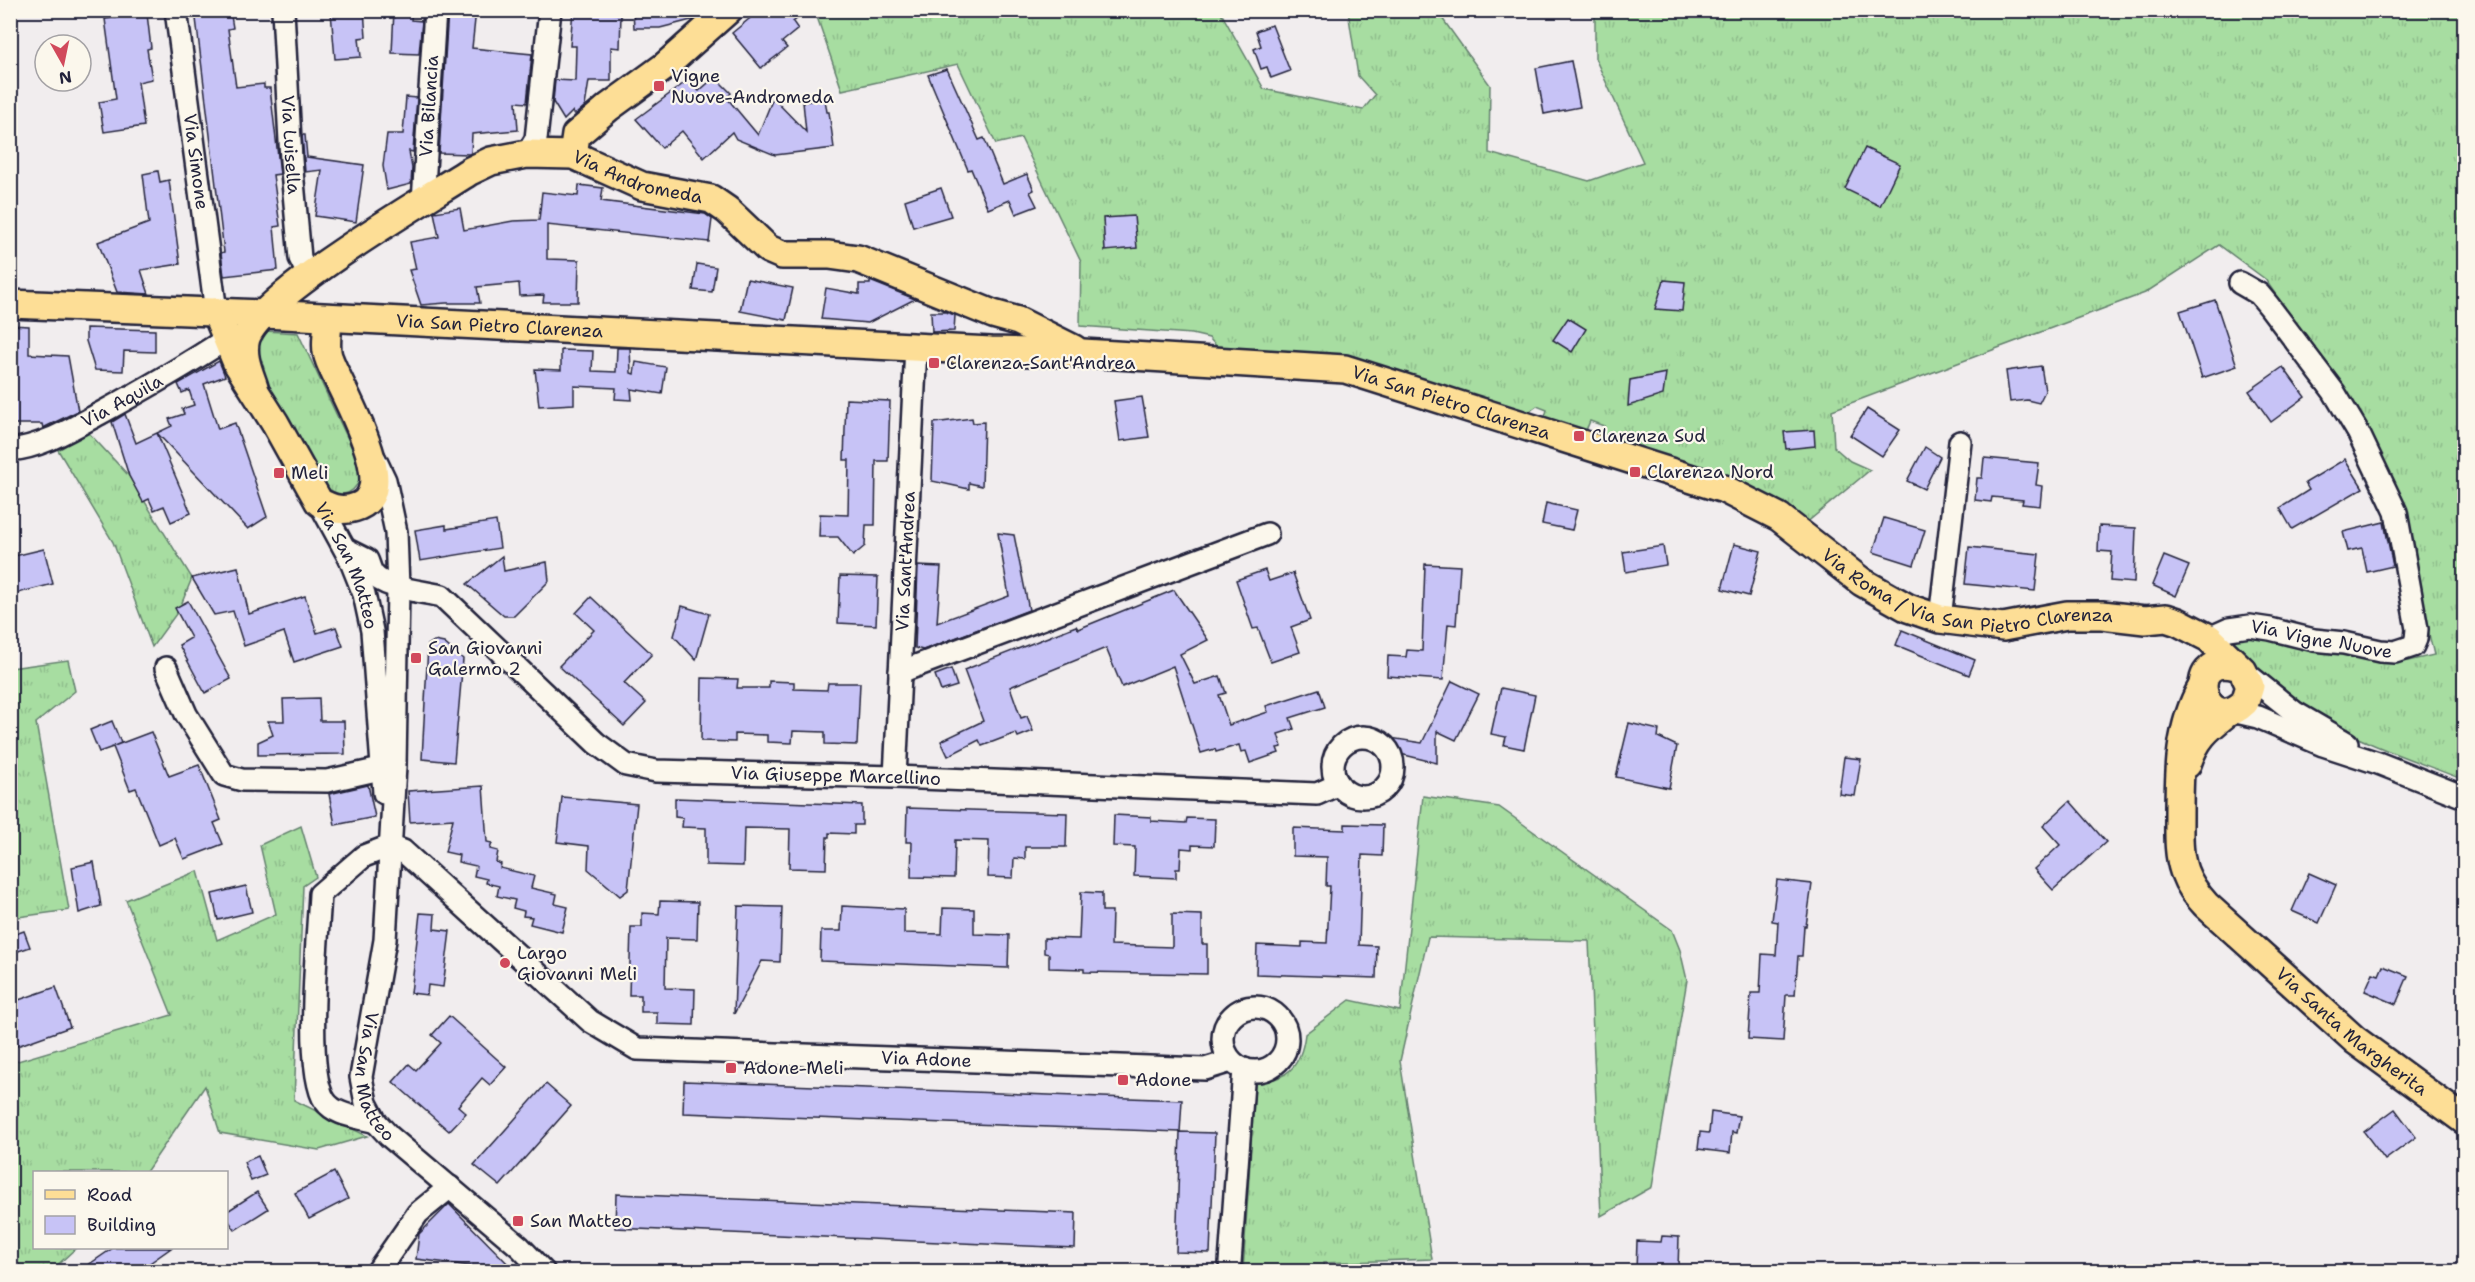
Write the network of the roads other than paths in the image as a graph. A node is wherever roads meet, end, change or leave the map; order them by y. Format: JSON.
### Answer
{"nodes":[{"id":1,"x":176,"y":10,"type":"edge"},
{"id":2,"x":283,"y":10,"type":"edge"},
{"id":3,"x":435,"y":10,"type":"edge"},
{"id":4,"x":550,"y":10,"type":"edge"},
{"id":5,"x":728,"y":10,"type":"edge"},
{"id":6,"x":527,"y":154,"type":"junction"},
{"id":7,"x":573,"y":155,"type":"junction"},
{"id":8,"x":423,"y":202,"type":"junction"},
{"id":9,"x":309,"y":276,"type":"junction"},
{"id":10,"x":2240,"y":283,"type":"dead end"},
{"id":11,"x":10,"y":304,"type":"edge"},
{"id":12,"x":216,"y":312,"type":"junction"},
{"id":13,"x":264,"y":314,"type":"junction"},
{"id":14,"x":993,"y":314,"type":"junction"},
{"id":15,"x":328,"y":318,"type":"junction"},
{"id":16,"x":226,"y":339,"type":"junction"},
{"id":17,"x":916,"y":346,"type":"junction"},
{"id":18,"x":991,"y":351,"type":"junction"},
{"id":19,"x":1083,"y":353,"type":"junction"},
{"id":20,"x":254,"y":387,"type":"junction"},
{"id":21,"x":1960,"y":442,"type":"dead end"},
{"id":22,"x":369,"y":448,"type":"junction"},
{"id":23,"x":10,"y":450,"type":"edge"},
{"id":24,"x":320,"y":502,"type":"junction"},
{"id":25,"x":1800,"y":533,"type":"joint"},
{"id":26,"x":1267,"y":534,"type":"dead end"},
{"id":27,"x":345,"y":549,"type":"junction"},
{"id":28,"x":398,"y":588,"type":"junction"},
{"id":29,"x":1940,"y":619,"type":"junction"},
{"id":30,"x":2145,"y":620,"type":"junction"},
{"id":31,"x":2209,"y":638,"type":"junction"},
{"id":32,"x":166,"y":668,"type":"dead end"},
{"id":33,"x":2240,"y":669,"type":"junction"},
{"id":34,"x":900,"y":672,"type":"junction"},
{"id":35,"x":375,"y":674,"type":"junction"},
{"id":36,"x":2204,"y":680,"type":"junction"},
{"id":37,"x":2230,"y":711,"type":"junction"},
{"id":38,"x":2378,"y":763,"type":"junction"},
{"id":39,"x":388,"y":768,"type":"junction"},
{"id":40,"x":895,"y":777,"type":"junction"},
{"id":41,"x":1339,"y":784,"type":"dead end"},
{"id":42,"x":2179,"y":788,"type":"junction"},
{"id":43,"x":2464,"y":797,"type":"edge"},
{"id":44,"x":390,"y":846,"type":"junction"},
{"id":45,"x":2464,"y":1120,"type":"edge"},
{"id":46,"x":376,"y":1122,"type":"junction"},
{"id":47,"x":450,"y":1187,"type":"junction"},
{"id":48,"x":1230,"y":1263,"type":"dead end"},
{"id":49,"x":377,"y":1272,"type":"edge"},
{"id":50,"x":544,"y":1272,"type":"edge"}],
"edges":[{"from":1,"to":12,"type":"street","name":"Via Simone"},
{"from":2,"to":9,"type":"street","name":"Via Luisella"},
{"from":3,"to":8,"type":"street","name":"Via Bilancia"},
{"from":4,"to":6,"type":"street"},
{"from":5,"to":7,"type":"main road"},
{"from":6,"to":7,"type":"main road","name":"Via Andromeda"},
{"from":6,"to":8,"type":"main road","name":"Via Andromeda"},
{"from":7,"to":14,"type":"main road","name":"Via Andromeda"},
{"from":8,"to":9,"type":"main road","name":"Via Andromeda"},
{"from":9,"to":13,"type":"main road","name":"Via Andromeda"},
{"from":10,"to":31,"type":"street","name":"Via Vigne Nuove"},
{"from":11,"to":12,"type":"main road","name":"Via San Pietro Clarenza"},
{"from":12,"to":13,"type":"main road","name":"Via San Pietro Clarenza"},
{"from":12,"to":16,"type":"main road","name":"Via San Matteo"},
{"from":13,"to":15,"type":"main road","name":"Via San Pietro Clarenza"},
{"from":13,"to":20,"type":"main road","name":"Via Andromeda"},
{"from":14,"to":18,"type":"main road"},
{"from":14,"to":19,"type":"main road","name":"Via Andromeda"},
{"from":15,"to":17,"type":"main road","name":"Via San Pietro Clarenza"},
{"from":15,"to":22,"type":"main road","name":"Via San Matteo"},
{"from":16,"to":20,"type":"main road","name":"Via San Matteo"},
{"from":16,"to":23,"type":"street","name":"Via Aquila"},
{"from":17,"to":18,"type":"main road","name":"Via San Pietro Clarenza"},
{"from":17,"to":34,"type":"street","name":"Via Sant'Andrea"},
{"from":18,"to":19,"type":"main road","name":"Via San Pietro Clarenza"},
{"from":19,"to":25,"type":"main road","name":"Via San Pietro Clarenza"},
{"from":20,"to":24,"type":"main road","name":"Via San Matteo"},
{"from":21,"to":29,"type":"street"},
{"from":22,"to":24,"type":"main road"},
{"from":22,"to":28,"type":"street","name":"Via San Matteo"},
{"from":24,"to":27,"type":"street","name":"Via San Matteo"},
{"from":25,"to":29,"type":"main road","name":"Via Roma / Via San Pietro Clarenza"},
{"from":26,"to":34,"type":"street"},
{"from":27,"to":28,"type":"street"},
{"from":27,"to":35,"type":"street","name":"Via San Matteo"},
{"from":28,"to":35,"type":"street"},
{"from":28,"to":39,"type":"street","name":"Via San Matteo"},
{"from":28,"to":40,"type":"street","name":"Via Giuseppe Marcellino"},
{"from":29,"to":30,"type":"main road","name":"Via Roma / Via San Pietro Clarenza"},
{"from":30,"to":31,"type":"main road"},
{"from":30,"to":36,"type":"main road"},
{"from":31,"to":33,"type":"main road"},
{"from":32,"to":39,"type":"street"},
{"from":33,"to":36,"type":"main road"},
{"from":33,"to":37,"type":"main road"},
{"from":33,"to":38,"type":"street"},
{"from":34,"to":40,"type":"street","name":"Via Sant'Andrea"},
{"from":35,"to":39,"type":"street","name":"Via San Matteo"},
{"from":36,"to":37,"type":"main road"},
{"from":36,"to":42,"type":"main road","name":"Via Santa Margherita"},
{"from":37,"to":38,"type":"street"},
{"from":37,"to":42,"type":"main road"},
{"from":38,"to":43,"type":"street"},
{"from":39,"to":44,"type":"street","name":"Via San Matteo"},
{"from":40,"to":41,"type":"street","name":"Via Giuseppe Marcellino"},
{"from":42,"to":45,"type":"main road","name":"Via Santa Margherita"},
{"from":44,"to":46,"type":"street","name":"Via San Matteo"},
{"from":44,"to":46,"type":"street"},
{"from":44,"to":48,"type":"street","name":"Via Adone"},
{"from":46,"to":47,"type":"street","name":"Via San Matteo"},
{"from":47,"to":49,"type":"street"},
{"from":47,"to":50,"type":"street","name":"Via San Matteo"}]}
